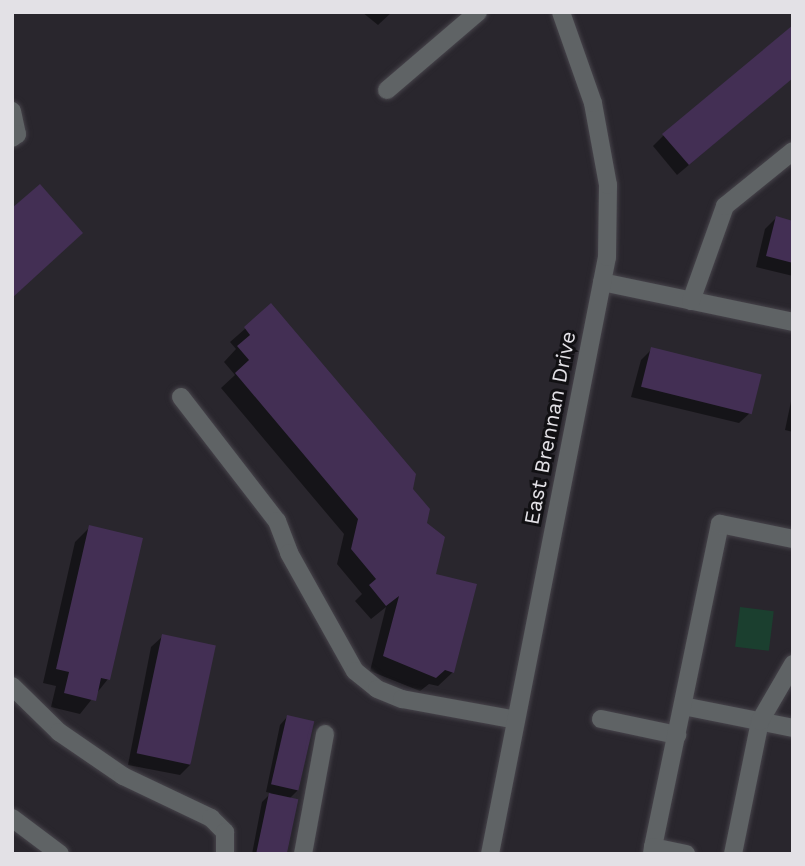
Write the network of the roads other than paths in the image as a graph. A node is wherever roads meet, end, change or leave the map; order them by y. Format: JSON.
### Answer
{"nodes":[{"id":1,"x":478,"y":12,"type":"edge"},
{"id":2,"x":561,"y":12,"type":"edge"},
{"id":3,"x":387,"y":90,"type":"dead end"},
{"id":4,"x":12,"y":111,"type":"edge"},
{"id":5,"x":12,"y":138,"type":"edge"},
{"id":6,"x":793,"y":151,"type":"edge"},
{"id":7,"x":602,"y":282,"type":"junction"},
{"id":8,"x":691,"y":301,"type":"junction"},
{"id":9,"x":793,"y":322,"type":"edge"},
{"id":10,"x":181,"y":397,"type":"dead end"},
{"id":11,"x":793,"y":539,"type":"edge"},
{"id":12,"x":793,"y":664,"type":"edge"},
{"id":13,"x":12,"y":686,"type":"edge"},
{"id":14,"x":682,"y":706,"type":"junction"},
{"id":15,"x":601,"y":719,"type":"dead end"},
{"id":16,"x":516,"y":720,"type":"junction"},
{"id":17,"x":760,"y":721,"type":"junction"},
{"id":18,"x":793,"y":728,"type":"edge"},
{"id":19,"x":325,"y":734,"type":"dead end"},
{"id":20,"x":677,"y":734,"type":"junction"},
{"id":21,"x":12,"y":818,"type":"edge"},
{"id":22,"x":653,"y":851,"type":"edge"},
{"id":23,"x":60,"y":854,"type":"edge"},
{"id":24,"x":226,"y":854,"type":"edge"},
{"id":25,"x":303,"y":854,"type":"edge"},
{"id":26,"x":490,"y":854,"type":"edge"},
{"id":27,"x":686,"y":854,"type":"edge"},
{"id":28,"x":733,"y":854,"type":"edge"}],
"edges":[{"from":1,"to":3,"type":"street"},
{"from":2,"to":7,"type":"street","name":"East Brennan Drive"},
{"from":4,"to":5,"type":"street"},
{"from":6,"to":8,"type":"street"},
{"from":7,"to":8,"type":"street"},
{"from":7,"to":16,"type":"street","name":"East Brennan Drive"},
{"from":8,"to":9,"type":"street"},
{"from":10,"to":16,"type":"street"},
{"from":11,"to":14,"type":"street"},
{"from":12,"to":17,"type":"street"},
{"from":13,"to":24,"type":"street"},
{"from":14,"to":17,"type":"street"},
{"from":14,"to":20,"type":"street"},
{"from":15,"to":20,"type":"street"},
{"from":16,"to":26,"type":"street","name":"East Brennan Drive"},
{"from":17,"to":18,"type":"street"},
{"from":17,"to":28,"type":"street"},
{"from":19,"to":25,"type":"street"},
{"from":20,"to":22,"type":"street"},
{"from":21,"to":23,"type":"street"},
{"from":22,"to":27,"type":"street"}]}
